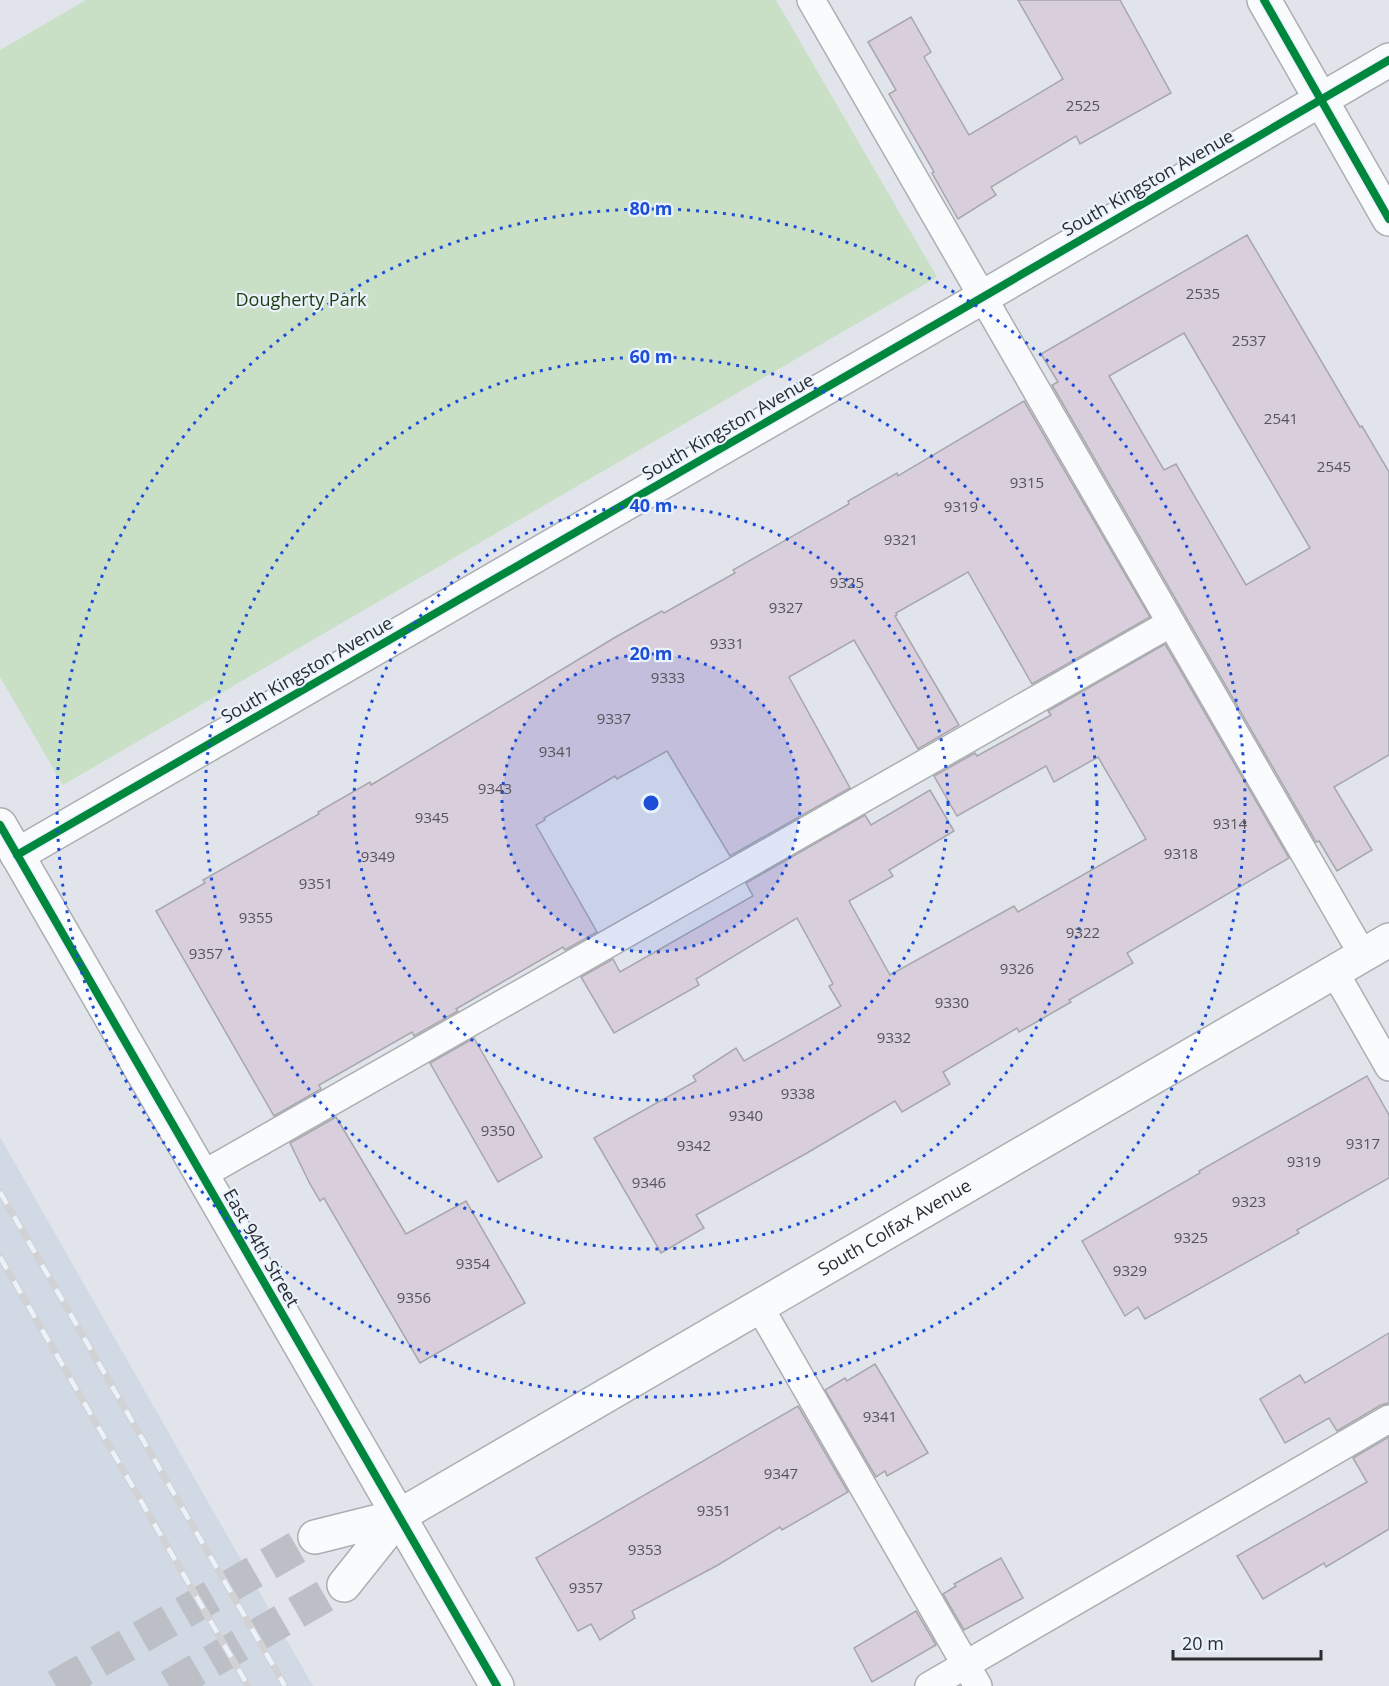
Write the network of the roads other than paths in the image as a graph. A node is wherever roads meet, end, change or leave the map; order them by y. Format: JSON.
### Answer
{"nodes":[{"id":1,"x":811,"y":0,"type":"edge"},
{"id":2,"x":1264,"y":0,"type":"edge"},
{"id":3,"x":1389,"y":60,"type":"edge"},
{"id":4,"x":1320,"y":99,"type":"junction"},
{"id":5,"x":1389,"y":219,"type":"edge"},
{"id":6,"x":983,"y":297,"type":"junction"},
{"id":7,"x":1171,"y":623,"type":"junction"},
{"id":8,"x":0,"y":825,"type":"edge"},
{"id":9,"x":17,"y":855,"type":"junction"},
{"id":10,"x":1376,"y":947,"type":"edge"},
{"id":11,"x":1334,"y":972,"type":"junction"},
{"id":12,"x":1389,"y":1067,"type":"edge"},
{"id":13,"x":202,"y":1175,"type":"junction"},
{"id":14,"x":759,"y":1306,"type":"junction"},
{"id":15,"x":1389,"y":1419,"type":"edge"},
{"id":16,"x":399,"y":1516,"type":"junction"},
{"id":17,"x":315,"y":1537,"type":"tunnel mouth"},
{"id":18,"x":344,"y":1585,"type":"tunnel mouth"},
{"id":19,"x":972,"y":1676,"type":"edge"},
{"id":20,"x":497,"y":1686,"type":"edge"},
{"id":21,"x":928,"y":1686,"type":"edge"}],
"edges":[{"from":1,"to":6,"type":"lane"},
{"from":2,"to":4,"type":"street"},
{"from":3,"to":4,"type":"street","name":"South Kingston Avenue"},
{"from":4,"to":5,"type":"street"},
{"from":4,"to":6,"type":"street","name":"South Kingston Avenue"},
{"from":6,"to":7,"type":"lane"},
{"from":6,"to":9,"type":"street","name":"South Kingston Avenue"},
{"from":7,"to":10,"type":"lane"},
{"from":7,"to":13,"type":"lane"},
{"from":8,"to":9,"type":"street","name":"East 94th Street"},
{"from":9,"to":13,"type":"street","name":"East 94th Street"},
{"from":10,"to":11,"type":"street","name":"South Colfax Avenue"},
{"from":11,"to":12,"type":"lane"},
{"from":11,"to":14,"type":"street","name":"South Colfax Avenue"},
{"from":13,"to":16,"type":"street","name":"East 94th Street"},
{"from":14,"to":16,"type":"street","name":"South Colfax Avenue"},
{"from":14,"to":19,"type":"lane"},
{"from":15,"to":19,"type":"lane"},
{"from":16,"to":17,"type":"street","name":"South Colfax Avenue"},
{"from":16,"to":18,"type":"street","name":"South Colfax Avenue"},
{"from":16,"to":20,"type":"street","name":"East 94th Street"},
{"from":19,"to":21,"type":"lane"}]}
